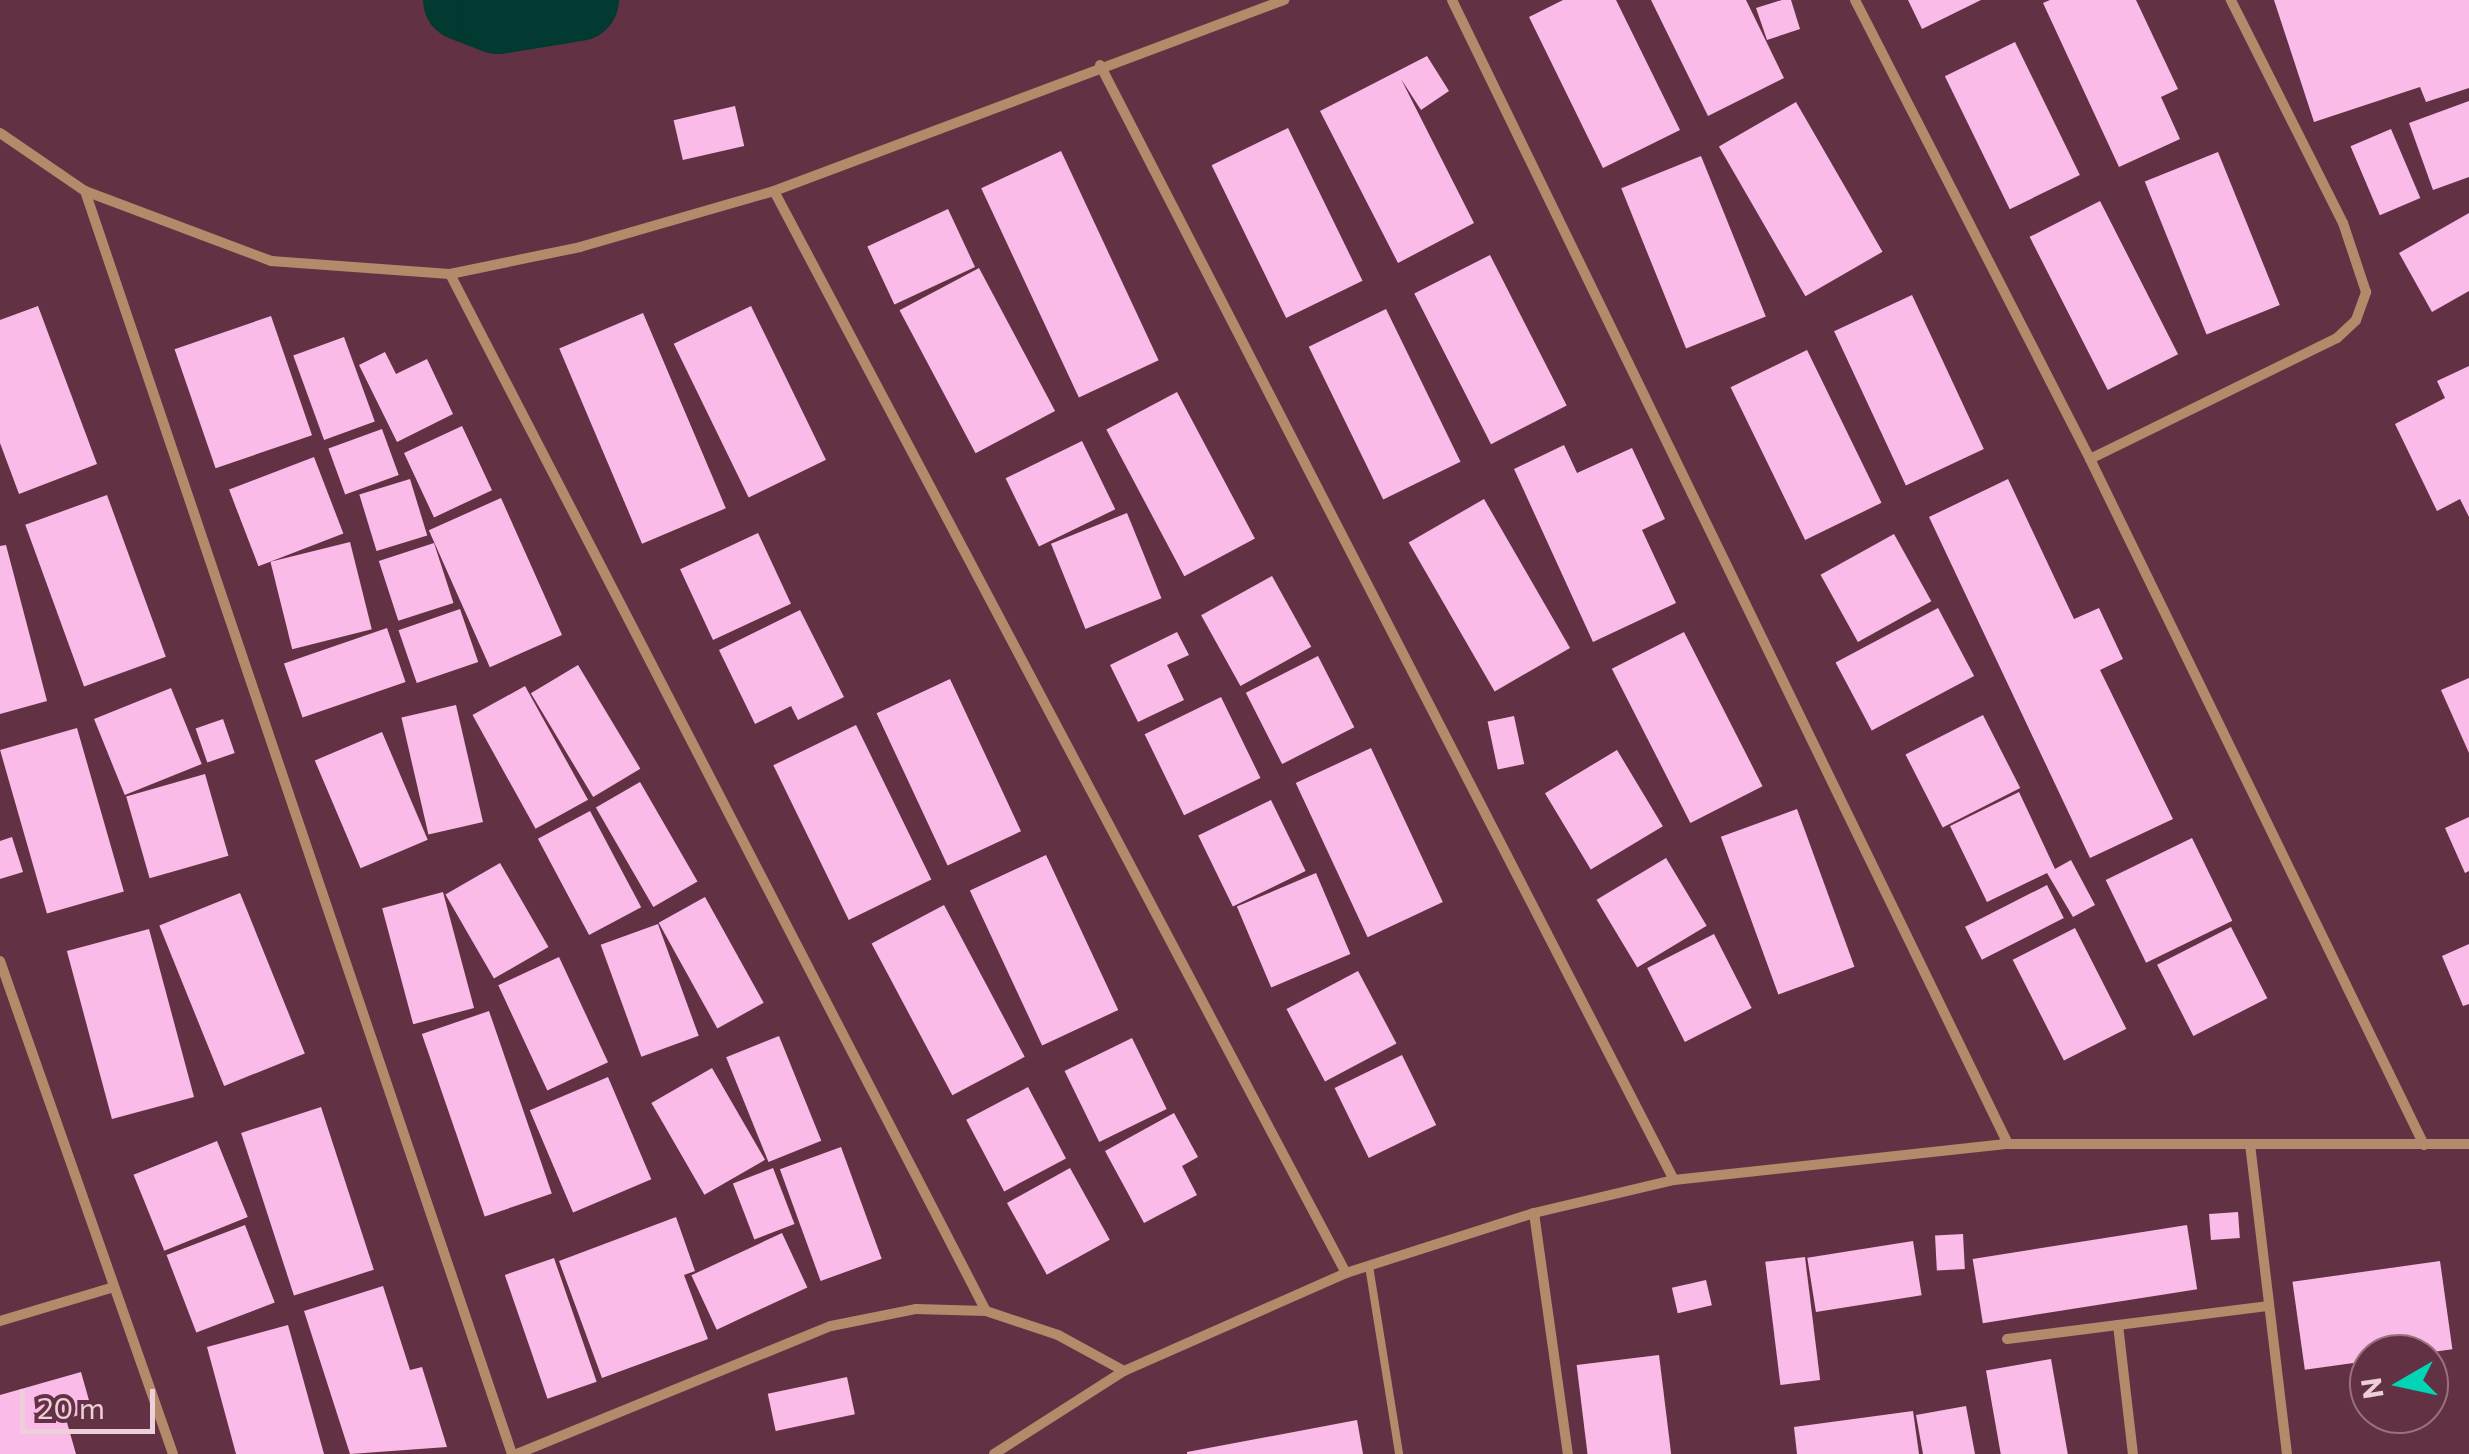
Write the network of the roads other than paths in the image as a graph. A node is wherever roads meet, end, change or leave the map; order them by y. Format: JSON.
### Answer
{"nodes":[{"id":1,"x":1284,"y":0,"type":"edge"},
{"id":2,"x":1452,"y":0,"type":"edge"},
{"id":3,"x":1854,"y":0,"type":"edge"},
{"id":4,"x":2230,"y":0,"type":"edge"},
{"id":5,"x":1100,"y":65,"type":"junction"},
{"id":6,"x":0,"y":133,"type":"edge"},
{"id":7,"x":85,"y":191,"type":"junction"},
{"id":8,"x":774,"y":191,"type":"junction"},
{"id":9,"x":450,"y":274,"type":"junction"},
{"id":10,"x":2090,"y":459,"type":"junction"},
{"id":11,"x":0,"y":960,"type":"edge"},
{"id":12,"x":2008,"y":1144,"type":"junction"},
{"id":13,"x":2250,"y":1144,"type":"junction"},
{"id":14,"x":2469,"y":1144,"type":"edge"},
{"id":15,"x":2424,"y":1145,"type":"junction"},
{"id":16,"x":1674,"y":1180,"type":"junction"},
{"id":17,"x":1534,"y":1213,"type":"junction"},
{"id":18,"x":1369,"y":1266,"type":"junction"},
{"id":19,"x":1346,"y":1272,"type":"junction"},
{"id":20,"x":114,"y":1287,"type":"junction"},
{"id":21,"x":2270,"y":1306,"type":"junction"},
{"id":22,"x":986,"y":1310,"type":"junction"},
{"id":23,"x":0,"y":1321,"type":"edge"},
{"id":24,"x":2118,"y":1325,"type":"junction"},
{"id":25,"x":2008,"y":1339,"type":"dead end"},
{"id":26,"x":1124,"y":1371,"type":"junction"},
{"id":27,"x":173,"y":1454,"type":"edge"},
{"id":28,"x":514,"y":1454,"type":"edge"},
{"id":29,"x":994,"y":1454,"type":"edge"},
{"id":30,"x":1399,"y":1454,"type":"edge"},
{"id":31,"x":1568,"y":1454,"type":"edge"},
{"id":32,"x":2133,"y":1454,"type":"edge"},
{"id":33,"x":2287,"y":1454,"type":"edge"}],
"edges":[{"from":1,"to":5,"type":"street"},
{"from":2,"to":12,"type":"street"},
{"from":3,"to":10,"type":"street"},
{"from":4,"to":10,"type":"street"},
{"from":5,"to":8,"type":"street"},
{"from":5,"to":16,"type":"street"},
{"from":6,"to":7,"type":"street"},
{"from":7,"to":9,"type":"street"},
{"from":7,"to":28,"type":"street"},
{"from":8,"to":9,"type":"street"},
{"from":8,"to":19,"type":"street"},
{"from":9,"to":22,"type":"street"},
{"from":10,"to":15,"type":"street"},
{"from":11,"to":20,"type":"street"},
{"from":12,"to":13,"type":"street"},
{"from":12,"to":16,"type":"street"},
{"from":13,"to":15,"type":"street"},
{"from":13,"to":21,"type":"street"},
{"from":14,"to":15,"type":"street"},
{"from":16,"to":17,"type":"street"},
{"from":17,"to":18,"type":"street"},
{"from":17,"to":31,"type":"street"},
{"from":18,"to":19,"type":"street"},
{"from":18,"to":30,"type":"lane"},
{"from":19,"to":26,"type":"street"},
{"from":20,"to":23,"type":"street"},
{"from":20,"to":27,"type":"street"},
{"from":21,"to":24,"type":"street"},
{"from":21,"to":33,"type":"street"},
{"from":22,"to":26,"type":"street"},
{"from":22,"to":28,"type":"street"},
{"from":24,"to":25,"type":"street"},
{"from":24,"to":32,"type":"street"},
{"from":26,"to":29,"type":"street"}]}
